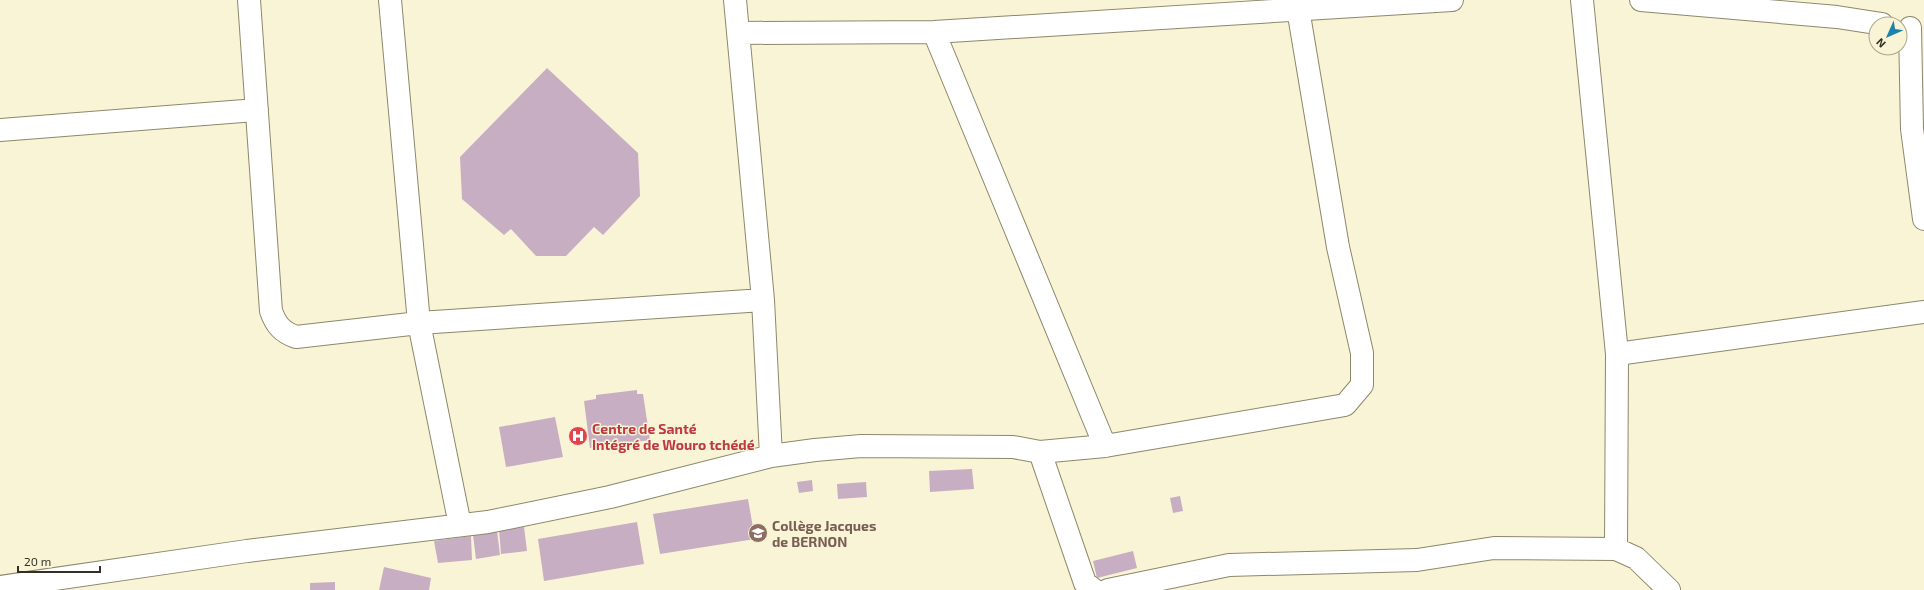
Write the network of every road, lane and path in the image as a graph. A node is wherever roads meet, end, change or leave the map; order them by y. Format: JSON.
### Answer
{"nodes":[{"id":1,"x":249,"y":0,"type":"edge"},
{"id":2,"x":390,"y":0,"type":"edge"},
{"id":3,"x":735,"y":0,"type":"edge"},
{"id":4,"x":1452,"y":0,"type":"edge"},
{"id":5,"x":1582,"y":0,"type":"edge"},
{"id":6,"x":1641,"y":0,"type":"edge"},
{"id":7,"x":1298,"y":9,"type":"junction"},
{"id":8,"x":1868,"y":22,"type":"edge"},
{"id":9,"x":1911,"y":28,"type":"edge"},
{"id":10,"x":934,"y":32,"type":"junction"},
{"id":11,"x":738,"y":33,"type":"junction"},
{"id":12,"x":257,"y":110,"type":"junction"},
{"id":13,"x":0,"y":130,"type":"edge"},
{"id":14,"x":1924,"y":219,"type":"edge"},
{"id":15,"x":764,"y":300,"type":"junction"},
{"id":16,"x":1924,"y":312,"type":"edge"},
{"id":17,"x":419,"y":323,"type":"junction"},
{"id":18,"x":1617,"y":354,"type":"junction"},
{"id":19,"x":1105,"y":446,"type":"junction"},
{"id":20,"x":1040,"y":452,"type":"junction"},
{"id":21,"x":771,"y":456,"type":"junction"},
{"id":22,"x":460,"y":525,"type":"junction"},
{"id":23,"x":1616,"y":549,"type":"junction"},
{"id":24,"x":0,"y":587,"type":"edge"},
{"id":25,"x":1094,"y":590,"type":"edge"},
{"id":26,"x":1108,"y":590,"type":"edge"},
{"id":27,"x":1669,"y":590,"type":"edge"}],
"edges":[{"from":1,"to":12,"type":"street"},
{"from":2,"to":17,"type":"street"},
{"from":3,"to":11,"type":"street"},
{"from":4,"to":7,"type":"street"},
{"from":5,"to":18,"type":"street"},
{"from":6,"to":8,"type":"street"},
{"from":7,"to":10,"type":"street"},
{"from":7,"to":19,"type":"street"},
{"from":9,"to":14,"type":"street"},
{"from":10,"to":11,"type":"street"},
{"from":10,"to":19,"type":"street"},
{"from":11,"to":15,"type":"street"},
{"from":12,"to":13,"type":"street"},
{"from":12,"to":17,"type":"street"},
{"from":15,"to":17,"type":"street"},
{"from":15,"to":21,"type":"street"},
{"from":16,"to":18,"type":"street"},
{"from":17,"to":22,"type":"street"},
{"from":18,"to":23,"type":"street"},
{"from":19,"to":20,"type":"street"},
{"from":20,"to":21,"type":"street"},
{"from":20,"to":25,"type":"street"},
{"from":21,"to":22,"type":"street"},
{"from":22,"to":24,"type":"street"},
{"from":23,"to":26,"type":"street"},
{"from":23,"to":27,"type":"street"}]}
